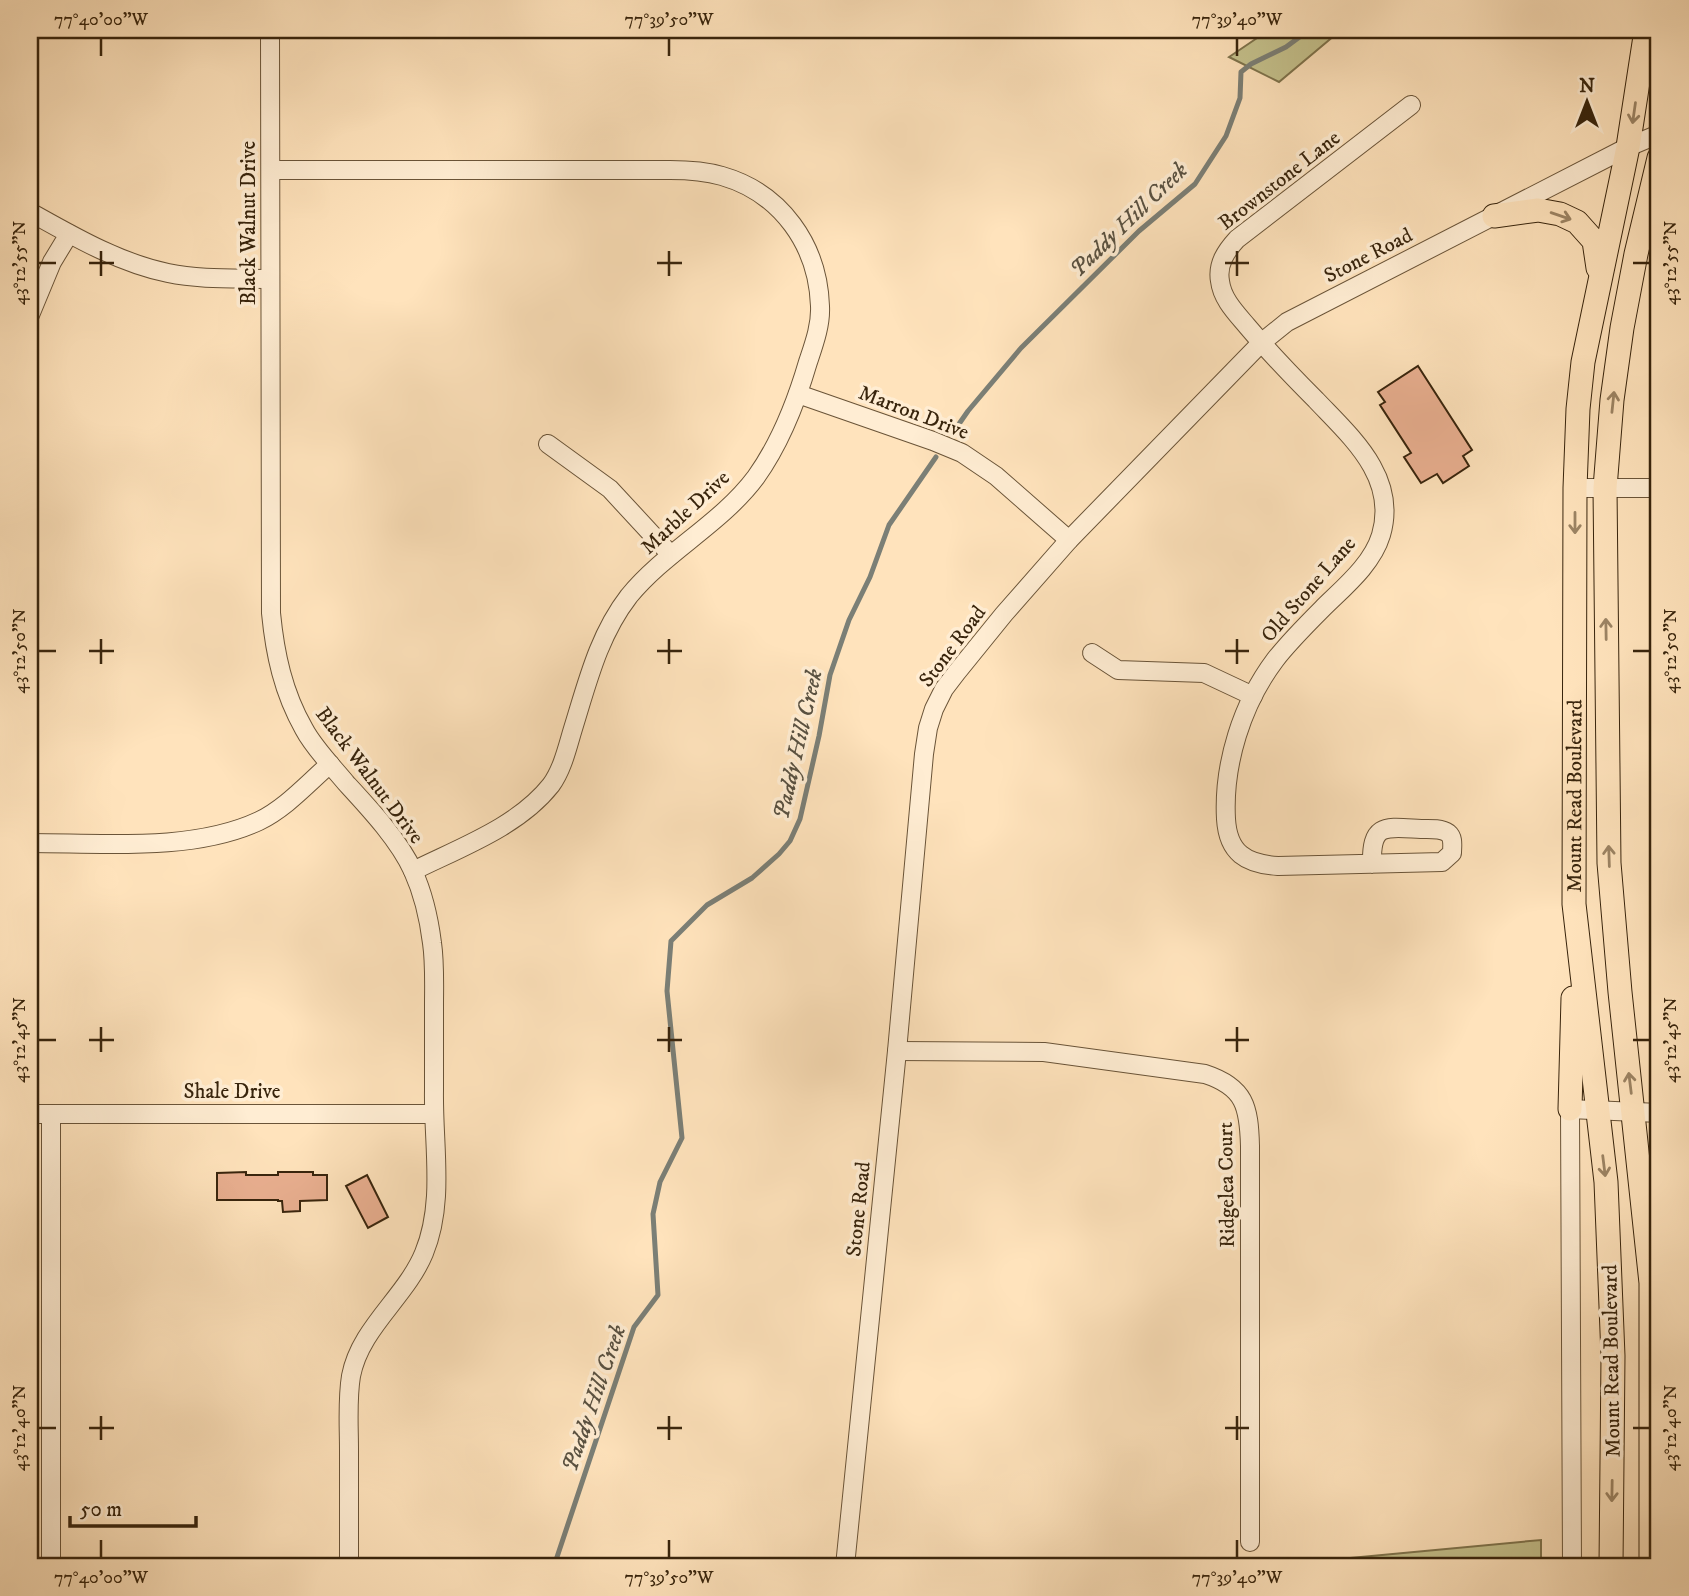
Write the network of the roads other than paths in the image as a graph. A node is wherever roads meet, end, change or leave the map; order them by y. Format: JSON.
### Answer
{"nodes":[{"id":1,"x":270,"y":30,"type":"edge"},
{"id":2,"x":1646,"y":30,"type":"edge"},
{"id":3,"x":1411,"y":105,"type":"dead end"},
{"id":4,"x":1659,"y":134,"type":"edge"},
{"id":5,"x":1629,"y":147,"type":"junction"},
{"id":6,"x":1659,"y":158,"type":"edge"},
{"id":7,"x":271,"y":170,"type":"junction"},
{"id":8,"x":30,"y":212,"type":"edge"},
{"id":9,"x":1494,"y":216,"type":"junction"},
{"id":10,"x":69,"y":234,"type":"junction"},
{"id":11,"x":270,"y":279,"type":"junction"},
{"id":12,"x":1599,"y":286,"type":"junction"},
{"id":13,"x":30,"y":315,"type":"edge"},
{"id":14,"x":1261,"y":343,"type":"junction"},
{"id":15,"x":799,"y":394,"type":"junction"},
{"id":16,"x":548,"y":444,"type":"dead end"},
{"id":17,"x":1575,"y":488,"type":"junction"},
{"id":18,"x":1605,"y":488,"type":"junction"},
{"id":19,"x":1659,"y":488,"type":"edge"},
{"id":20,"x":1069,"y":540,"type":"junction"},
{"id":21,"x":671,"y":555,"type":"junction"},
{"id":22,"x":1092,"y":653,"type":"dead end"},
{"id":23,"x":1253,"y":696,"type":"junction"},
{"id":24,"x":330,"y":764,"type":"junction"},
{"id":25,"x":30,"y":843,"type":"edge"},
{"id":26,"x":1371,"y":864,"type":"dead end"},
{"id":27,"x":413,"y":871,"type":"junction"},
{"id":28,"x":1574,"y":904,"type":"junction"},
{"id":29,"x":897,"y":1051,"type":"junction"},
{"id":30,"x":1570,"y":1109,"type":"junction"},
{"id":31,"x":1597,"y":1110,"type":"junction"},
{"id":32,"x":1634,"y":1112,"type":"junction"},
{"id":33,"x":1659,"y":1113,"type":"edge"},
{"id":34,"x":30,"y":1114,"type":"edge"},
{"id":35,"x":51,"y":1114,"type":"junction"},
{"id":36,"x":433,"y":1114,"type":"junction"},
{"id":37,"x":1250,"y":1542,"type":"dead end"},
{"id":38,"x":51,"y":1566,"type":"edge"},
{"id":39,"x":349,"y":1566,"type":"edge"},
{"id":40,"x":845,"y":1566,"type":"edge"},
{"id":41,"x":1572,"y":1566,"type":"edge"},
{"id":42,"x":1611,"y":1566,"type":"edge"},
{"id":43,"x":1651,"y":1566,"type":"edge"}],
"edges":[{"from":1,"to":7,"type":"street","name":"Black Walnut Drive"},
{"from":2,"to":5,"type":"main road","name":"Mount Read Boulevard","one_way":true},
{"from":3,"to":14,"type":"street","name":"Brownstone Lane"},
{"from":4,"to":5,"type":"street","name":"Stone Road"},
{"from":5,"to":9,"type":"street","name":"Stone Road"},
{"from":5,"to":12,"type":"main road","name":"Mount Read Boulevard"},
{"from":18,"to":6,"type":"main road","name":"Mount Read Boulevard","one_way":true},
{"from":7,"to":11,"type":"street","name":"Black Walnut Drive"},
{"from":7,"to":15,"type":"street","name":"Marble Drive"},
{"from":8,"to":10,"type":"street"},
{"from":9,"to":12,"type":"main road","one_way":true},
{"from":9,"to":14,"type":"street","name":"Stone Road"},
{"from":10,"to":11,"type":"street"},
{"from":10,"to":13,"type":"street"},
{"from":11,"to":24,"type":"street","name":"Black Walnut Drive"},
{"from":12,"to":17,"type":"main road","name":"Mount Read Boulevard"},
{"from":14,"to":20,"type":"street","name":"Stone Road"},
{"from":14,"to":23,"type":"street","name":"Old Stone Lane"},
{"from":15,"to":20,"type":"street","name":"Marron Drive"},
{"from":15,"to":21,"type":"street","name":"Marble Drive"},
{"from":16,"to":21,"type":"street"},
{"from":17,"to":18,"type":"street"},
{"from":17,"to":28,"type":"main road","name":"Mount Read Boulevard","one_way":true},
{"from":18,"to":19,"type":"street"},
{"from":32,"to":18,"type":"main road","name":"Mount Read Boulevard","one_way":true},
{"from":20,"to":29,"type":"street","name":"Stone Road"},
{"from":21,"to":27,"type":"street","name":"Marble Drive"},
{"from":22,"to":23,"type":"street"},
{"from":23,"to":26,"type":"street","name":"Old Stone Lane"},
{"from":24,"to":25,"type":"street"},
{"from":24,"to":27,"type":"street","name":"Black Walnut Drive"},
{"from":27,"to":36,"type":"street","name":"Black Walnut Drive"},
{"from":28,"to":30,"type":"main road"},
{"from":28,"to":31,"type":"main road","name":"Mount Read Boulevard"},
{"from":29,"to":37,"type":"street","name":"Ridgelea Court"},
{"from":29,"to":40,"type":"street","name":"Stone Road"},
{"from":30,"to":31,"type":"street"},
{"from":30,"to":41,"type":"street","name":"Mount Read Boulevard"},
{"from":31,"to":32,"type":"street"},
{"from":31,"to":42,"type":"main road","name":"Mount Read Boulevard","one_way":true},
{"from":32,"to":33,"type":"street"},
{"from":32,"to":43,"type":"main road","name":"Mount Read Boulevard"},
{"from":34,"to":35,"type":"street","name":"Shale Drive"},
{"from":35,"to":36,"type":"street","name":"Shale Drive"},
{"from":35,"to":38,"type":"street"},
{"from":36,"to":39,"type":"street","name":"Black Walnut Drive"}]}
